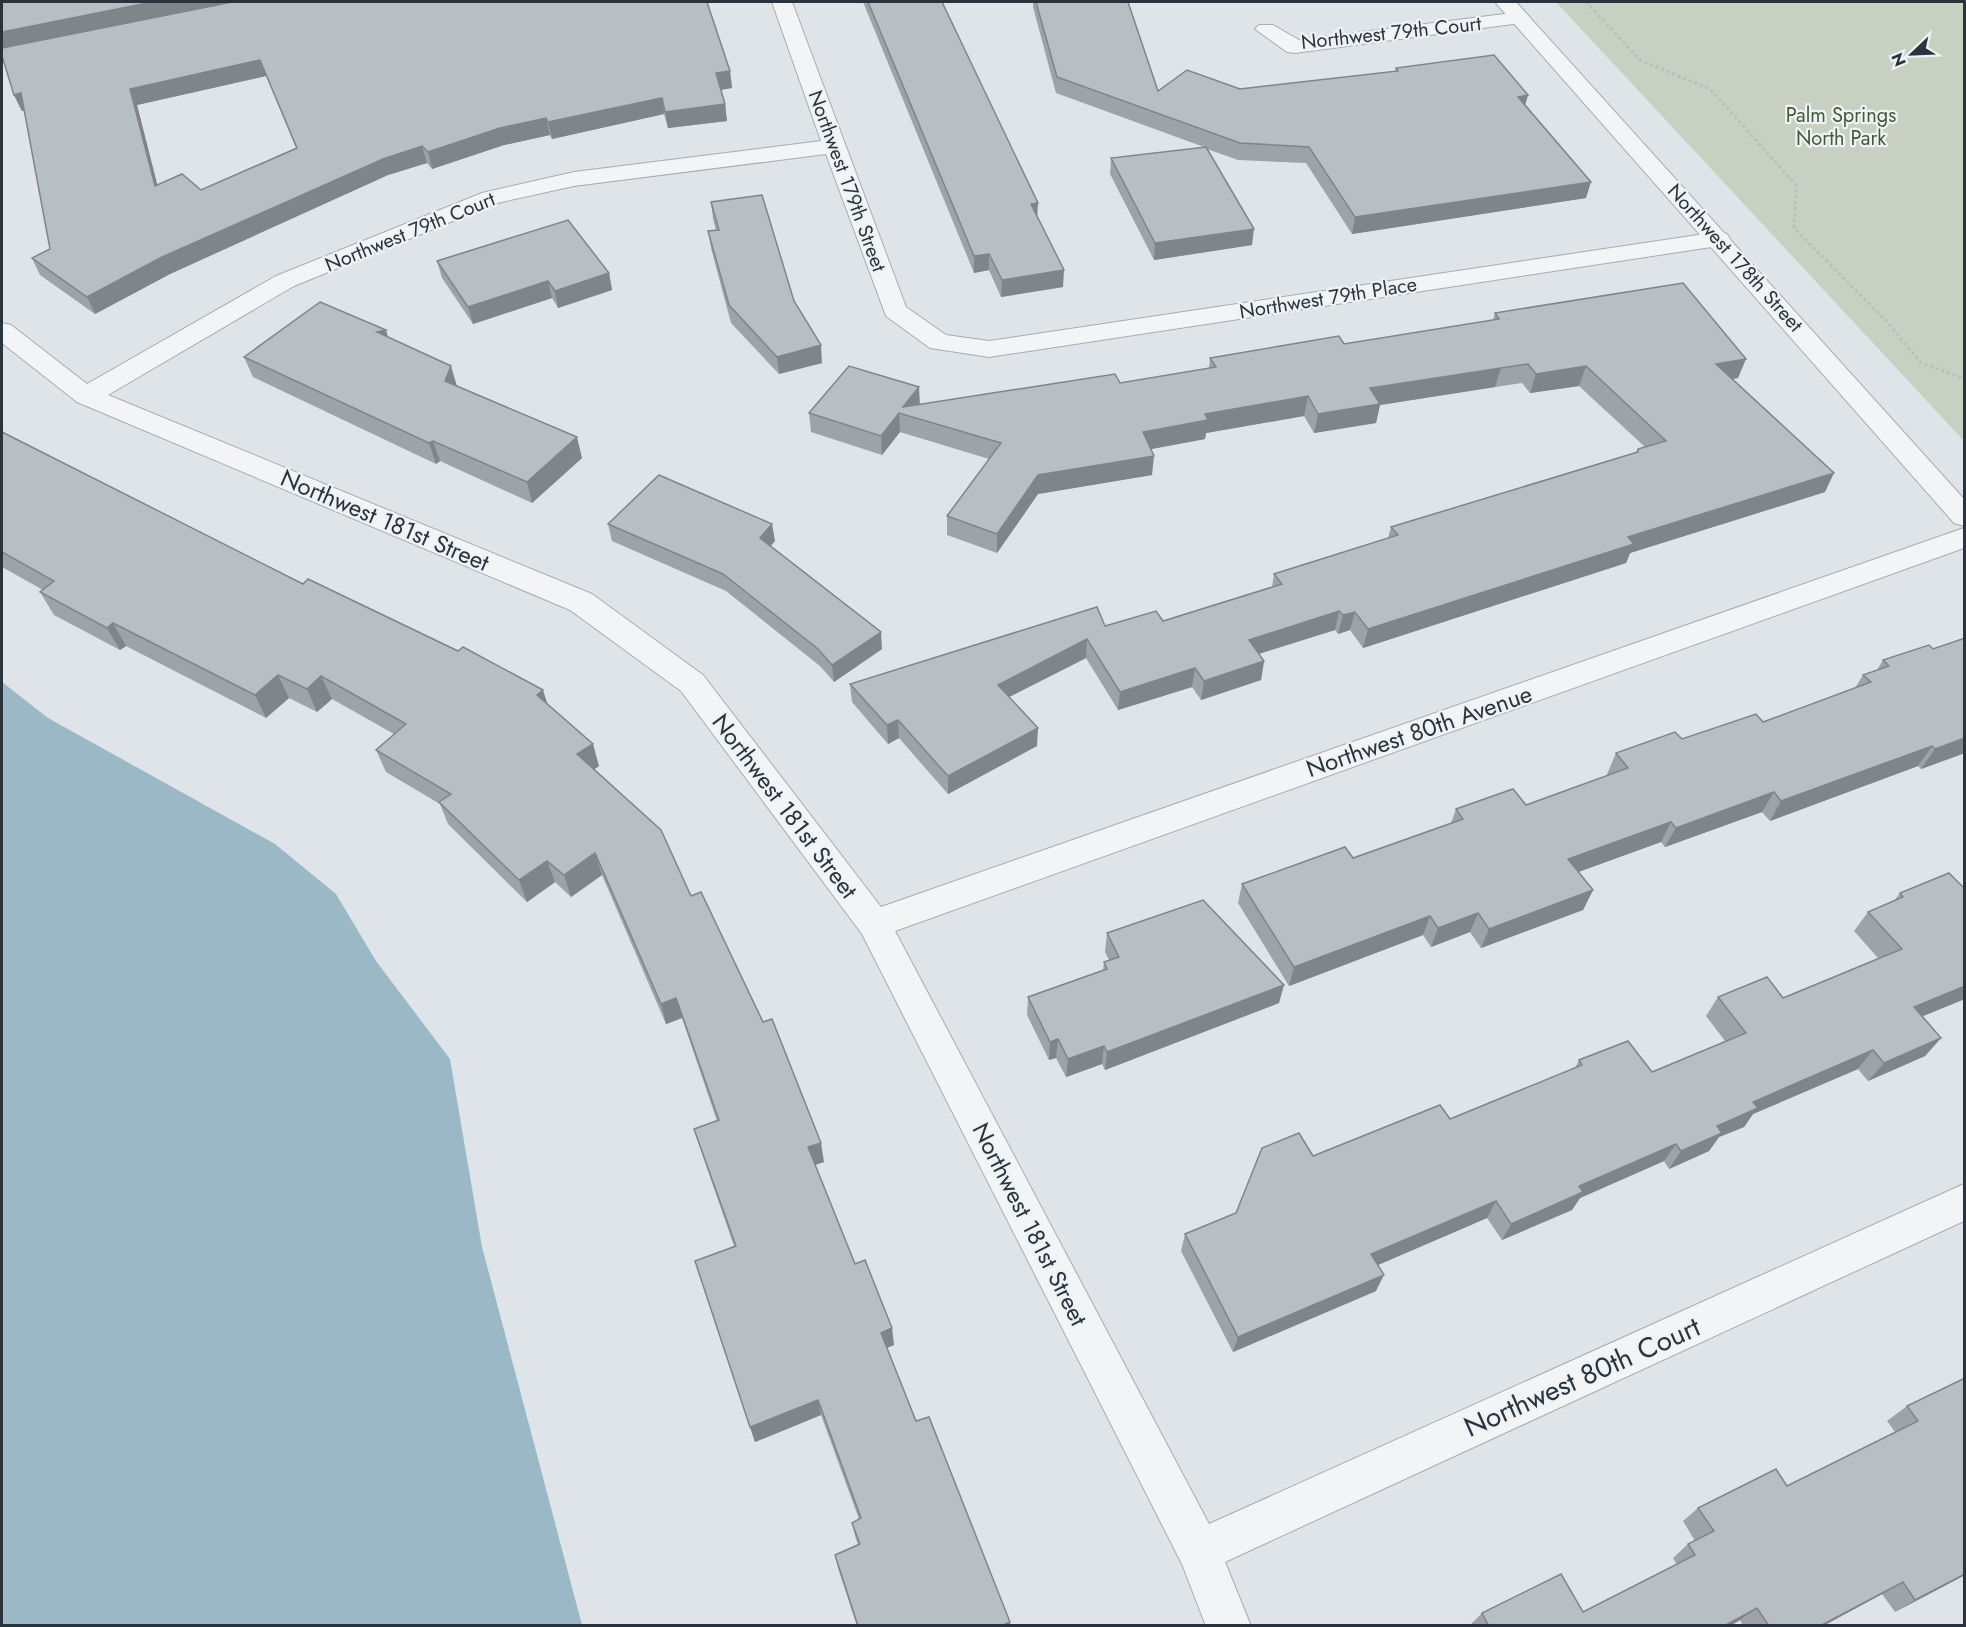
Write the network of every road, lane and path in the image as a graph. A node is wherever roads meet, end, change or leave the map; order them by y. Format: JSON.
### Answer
{"nodes":[{"id":1,"x":782,"y":2,"type":"edge"},
{"id":2,"x":1586,"y":2,"type":"edge"},
{"id":3,"x":1512,"y":10,"type":"edge"},
{"id":4,"x":1266,"y":29,"type":"dead end"},
{"id":5,"x":834,"y":146,"type":"junction"},
{"id":6,"x":1718,"y":239,"type":"junction"},
{"id":7,"x":2,"y":331,"type":"edge"},
{"id":8,"x":939,"y":342,"type":"joint"},
{"id":9,"x":1965,"y":379,"type":"edge"},
{"id":10,"x":86,"y":396,"type":"junction"},
{"id":11,"x":1965,"y":516,"type":"edge"},
{"id":12,"x":1965,"y":538,"type":"edge"},
{"id":13,"x":874,"y":924,"type":"junction"},
{"id":14,"x":1965,"y":1202,"type":"edge"},
{"id":15,"x":1199,"y":1551,"type":"junction"},
{"id":16,"x":1229,"y":1626,"type":"edge"}],
"edges":[{"from":1,"to":5,"type":"street","name":"Northwest 179th Street"},
{"from":2,"to":9,"type":"path"},
{"from":3,"to":4,"type":"street","name":"Northwest 79th Court"},
{"from":3,"to":6,"type":"street","name":"Northwest 178th Street"},
{"from":5,"to":8,"type":"street","name":"Northwest 179th Street"},
{"from":5,"to":10,"type":"street","name":"Northwest 79th Court"},
{"from":6,"to":8,"type":"street","name":"Northwest 79th Place"},
{"from":6,"to":11,"type":"street","name":"Northwest 178th Street"},
{"from":7,"to":10,"type":"street","name":"Northwest 181st Street"},
{"from":10,"to":13,"type":"street","name":"Northwest 181st Street"},
{"from":12,"to":13,"type":"street","name":"Northwest 80th Avenue"},
{"from":13,"to":15,"type":"street","name":"Northwest 181st Street"},
{"from":14,"to":15,"type":"street","name":"Northwest 80th Court"},
{"from":15,"to":16,"type":"street","name":"Northwest 181st Street"}]}
